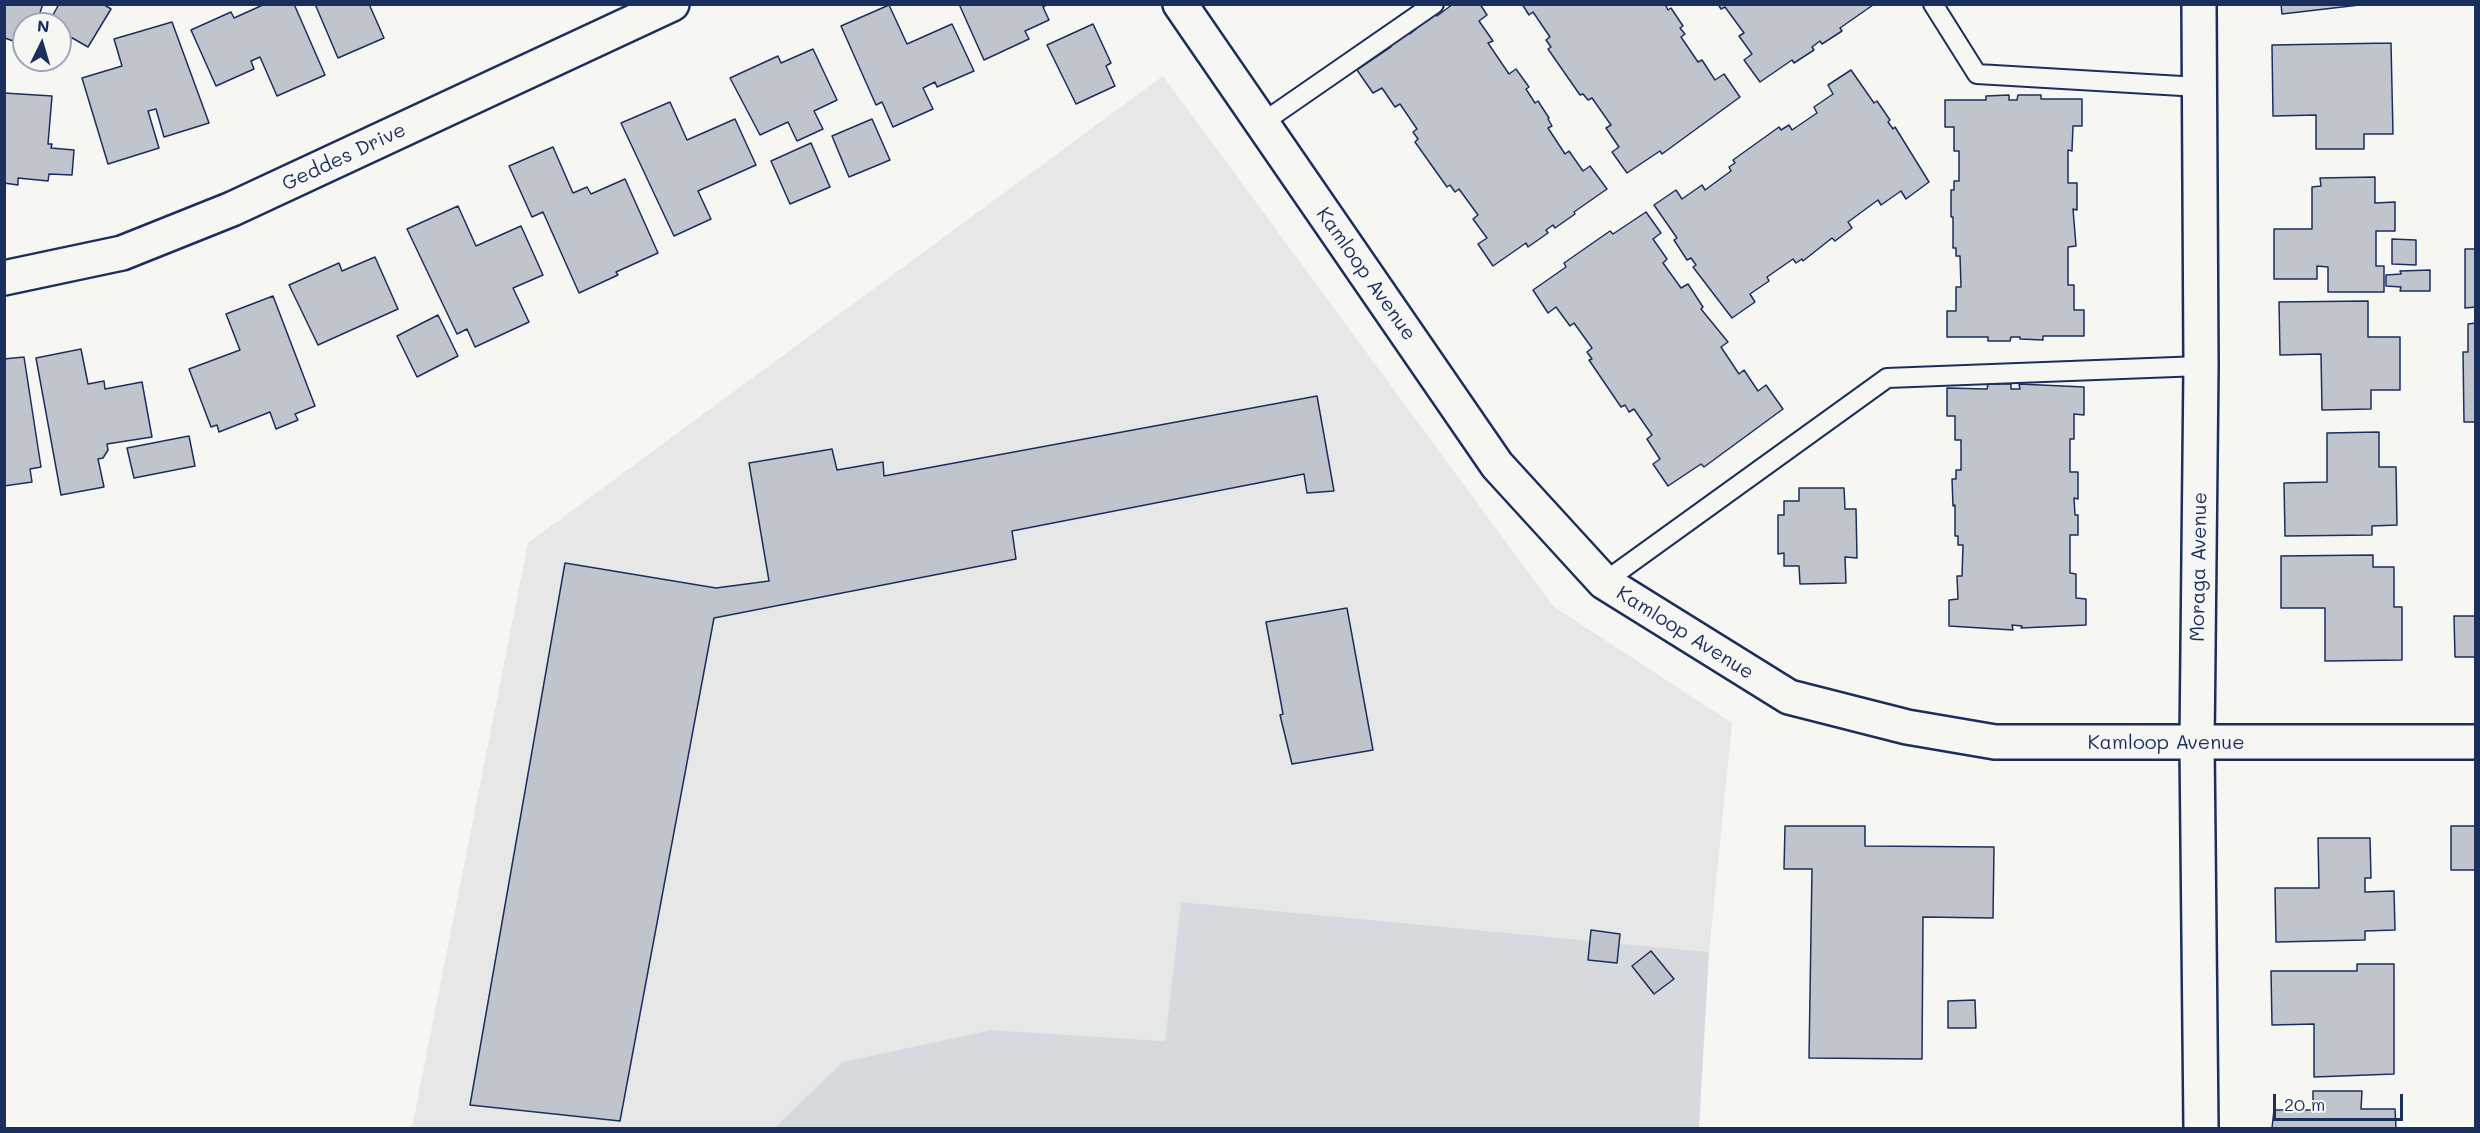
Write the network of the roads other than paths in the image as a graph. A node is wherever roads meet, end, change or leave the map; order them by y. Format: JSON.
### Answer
{"nodes":[{"id":1,"x":672,"y":4,"type":"edge"},
{"id":2,"x":1180,"y":4,"type":"edge"},
{"id":3,"x":1434,"y":4,"type":"edge"},
{"id":4,"x":1933,"y":4,"type":"edge"},
{"id":5,"x":2199,"y":4,"type":"edge"},
{"id":6,"x":2199,"y":87,"type":"junction"},
{"id":7,"x":1262,"y":123,"type":"junction"},
{"id":8,"x":4,"y":278,"type":"edge"},
{"id":9,"x":2201,"y":366,"type":"junction"},
{"id":10,"x":1604,"y":582,"type":"junction"},
{"id":11,"x":2475,"y":742,"type":"edge"},
{"id":12,"x":2197,"y":744,"type":"junction"},
{"id":13,"x":2201,"y":1128,"type":"edge"}],
"edges":[{"from":1,"to":8,"type":"street","name":"Geddes Drive"},
{"from":2,"to":7,"type":"street","name":"Kamloop Avenue"},
{"from":3,"to":7,"type":"lane"},
{"from":4,"to":6,"type":"lane"},
{"from":5,"to":6,"type":"street","name":"Moraga Avenue"},
{"from":6,"to":9,"type":"street","name":"Moraga Avenue"},
{"from":7,"to":10,"type":"street","name":"Kamloop Avenue"},
{"from":9,"to":10,"type":"lane"},
{"from":9,"to":12,"type":"street","name":"Moraga Avenue"},
{"from":10,"to":12,"type":"street","name":"Kamloop Avenue"},
{"from":11,"to":12,"type":"street","name":"Kamloop Avenue"},
{"from":12,"to":13,"type":"street","name":"Moraga Avenue"}]}
